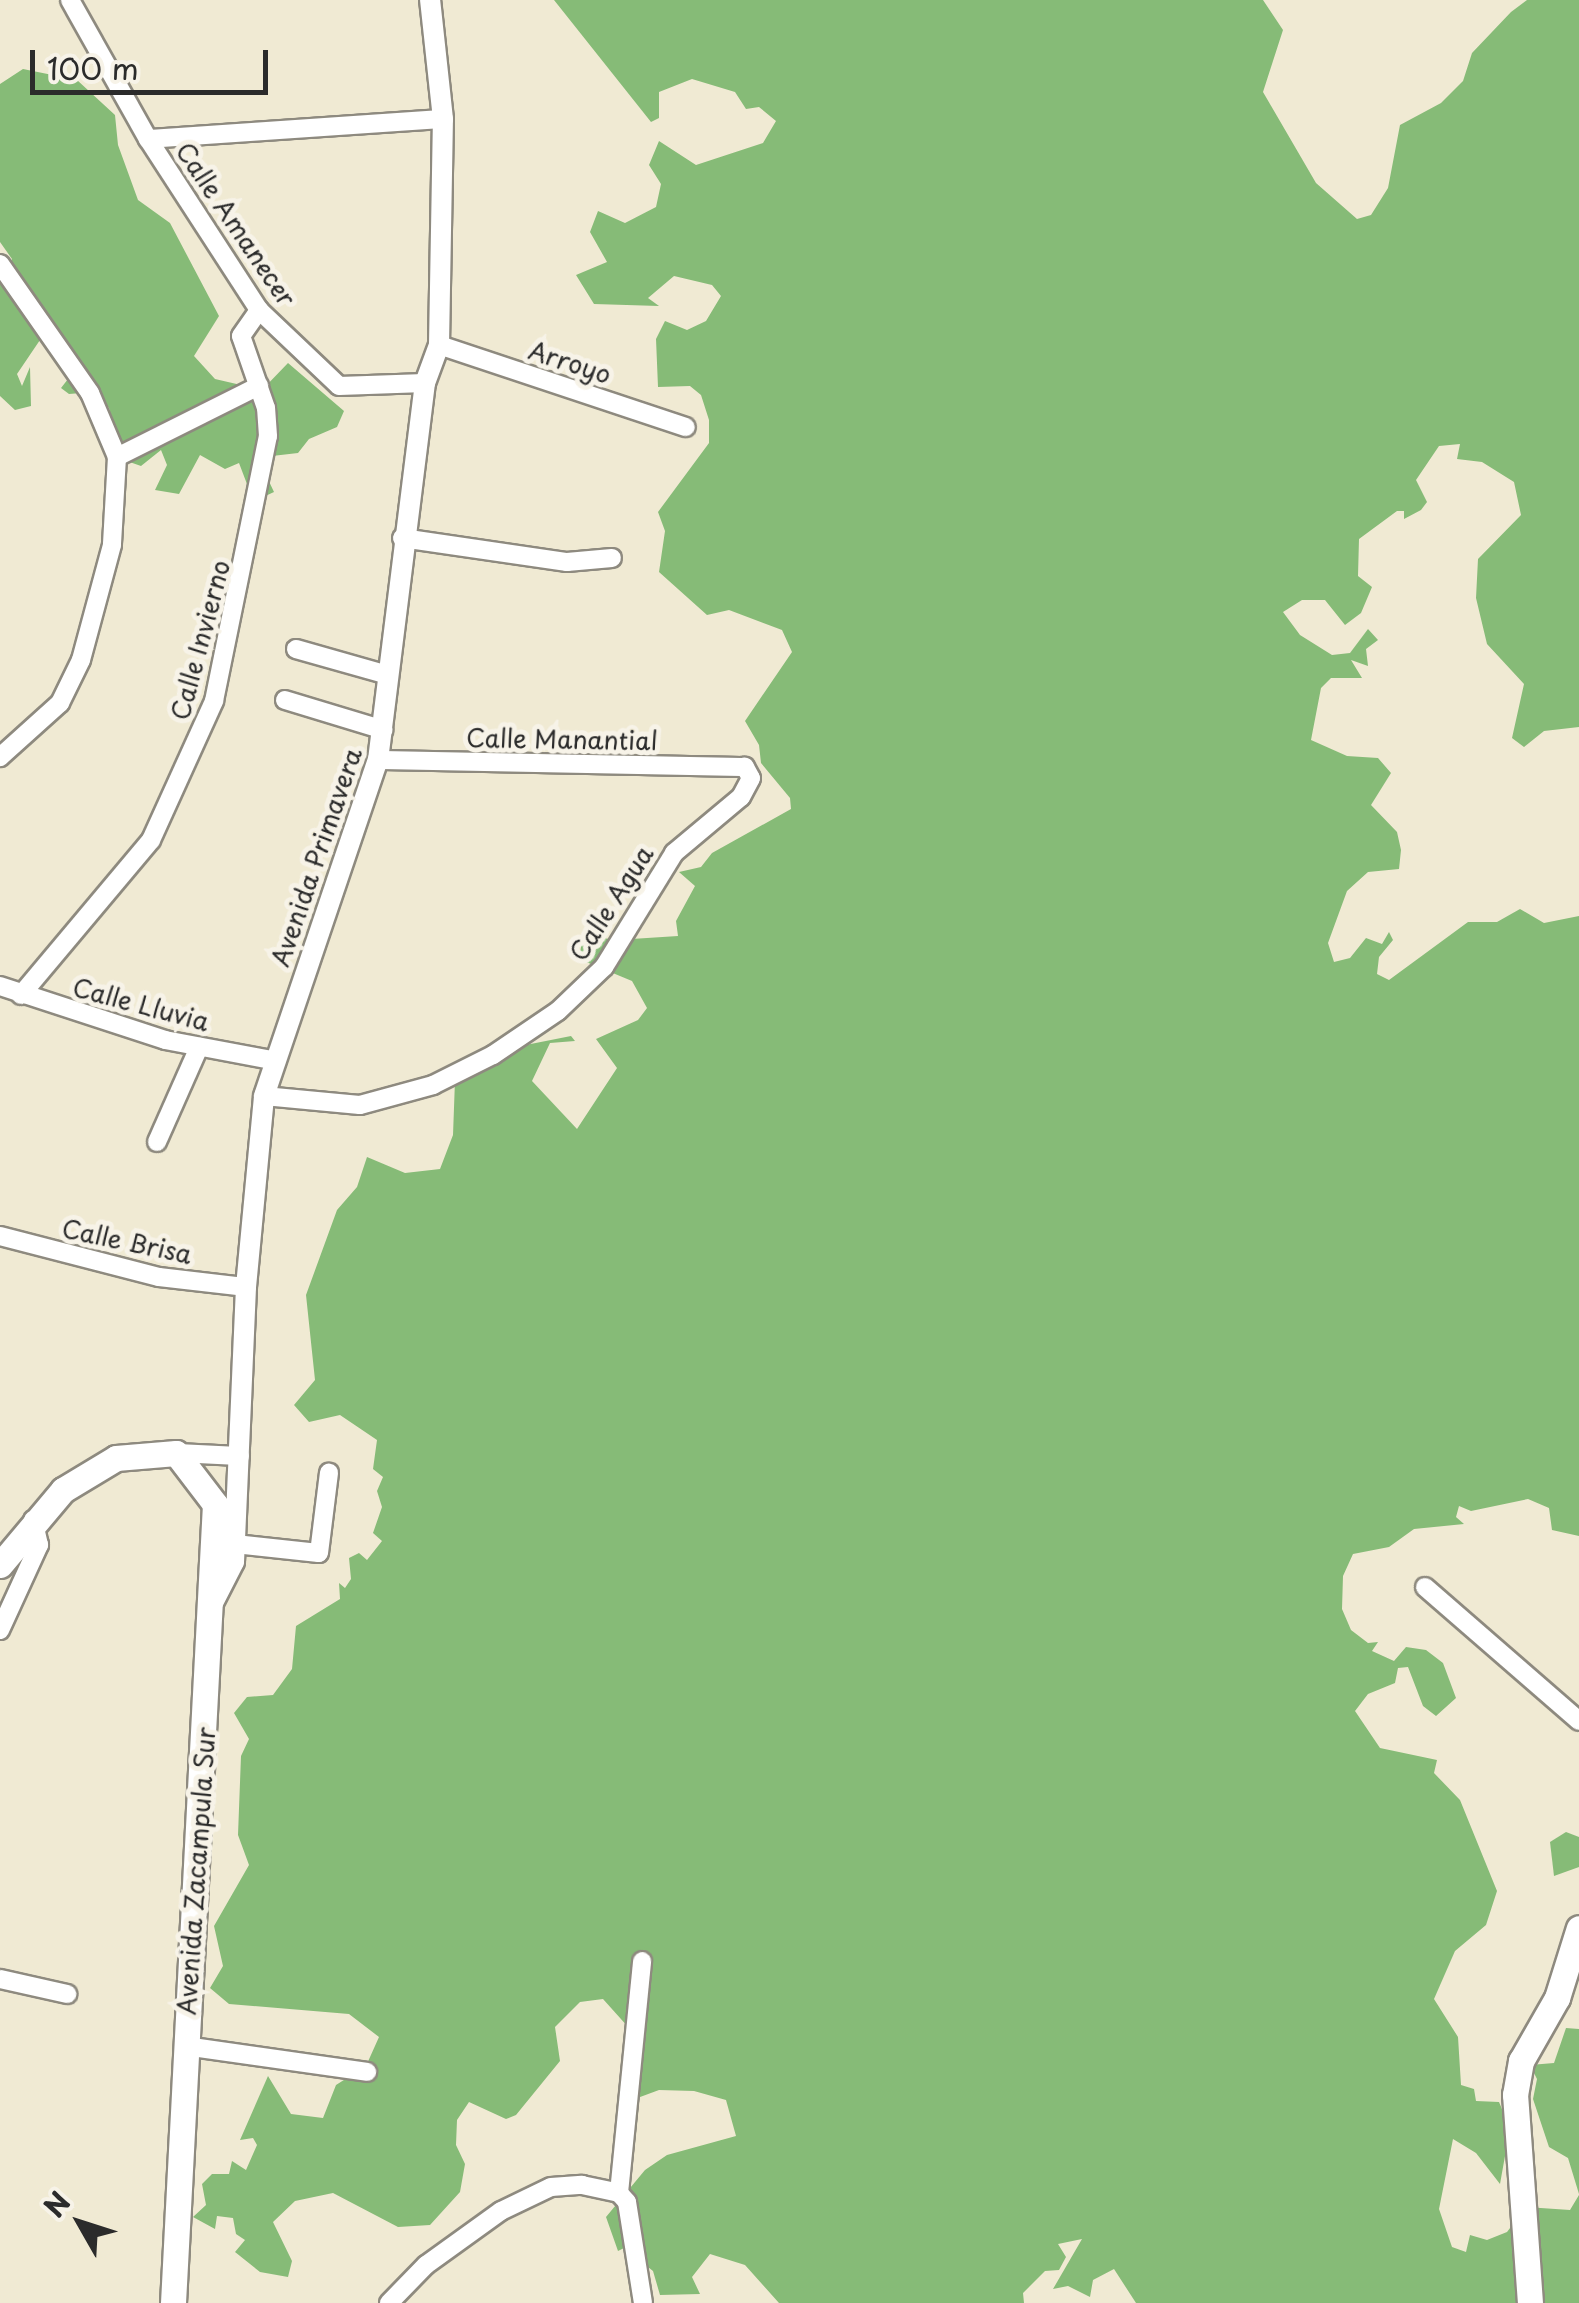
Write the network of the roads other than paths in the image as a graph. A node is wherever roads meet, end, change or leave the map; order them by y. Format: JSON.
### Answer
{"nodes":[{"id":1,"x":70,"y":0,"type":"edge"},
{"id":2,"x":430,"y":0,"type":"edge"},
{"id":3,"x":443,"y":119,"type":"junction"},
{"id":4,"x":148,"y":139,"type":"junction"},
{"id":5,"x":0,"y":264,"type":"edge"},
{"id":6,"x":259,"y":310,"type":"junction"},
{"id":7,"x":439,"y":345,"type":"junction"},
{"id":8,"x":425,"y":383,"type":"junction"},
{"id":9,"x":259,"y":386,"type":"junction"},
{"id":10,"x":686,"y":427,"type":"dead end"},
{"id":11,"x":117,"y":457,"type":"junction"},
{"id":12,"x":402,"y":538,"type":"junction"},
{"id":13,"x":612,"y":558,"type":"dead end"},
{"id":14,"x":296,"y":649,"type":"dead end"},
{"id":15,"x":388,"y":675,"type":"junction"},
{"id":16,"x":285,"y":700,"type":"dead end"},
{"id":17,"x":384,"y":730,"type":"junction"},
{"id":18,"x":0,"y":757,"type":"edge"},
{"id":19,"x":378,"y":760,"type":"junction"},
{"id":20,"x":745,"y":767,"type":"joint"},
{"id":21,"x":0,"y":986,"type":"edge"},
{"id":22,"x":20,"y":995,"type":"junction"},
{"id":23,"x":199,"y":1047,"type":"junction"},
{"id":24,"x":272,"y":1060,"type":"junction"},
{"id":25,"x":264,"y":1096,"type":"junction"},
{"id":26,"x":158,"y":1142,"type":"dead end"},
{"id":27,"x":0,"y":1236,"type":"edge"},
{"id":28,"x":246,"y":1287,"type":"junction"},
{"id":29,"x":176,"y":1453,"type":"junction"},
{"id":30,"x":240,"y":1456,"type":"junction"},
{"id":31,"x":328,"y":1473,"type":"dead end"},
{"id":32,"x":17,"y":1534,"type":"edge"},
{"id":33,"x":235,"y":1544,"type":"junction"},
{"id":34,"x":0,"y":1565,"type":"edge"},
{"id":35,"x":1424,"y":1587,"type":"dead end"},
{"id":36,"x":213,"y":1603,"type":"junction"},
{"id":37,"x":0,"y":1630,"type":"edge"},
{"id":38,"x":1579,"y":1721,"type":"edge"},
{"id":39,"x":1579,"y":1928,"type":"edge"},
{"id":40,"x":642,"y":1961,"type":"dead end"},
{"id":41,"x":0,"y":1979,"type":"edge"},
{"id":42,"x":68,"y":1994,"type":"dead end"},
{"id":43,"x":185,"y":2046,"type":"junction"},
{"id":44,"x":368,"y":2072,"type":"dead end"},
{"id":45,"x":619,"y":2193,"type":"junction"},
{"id":46,"x":173,"y":2303,"type":"edge"},
{"id":47,"x":389,"y":2303,"type":"edge"},
{"id":48,"x":643,"y":2303,"type":"edge"},
{"id":49,"x":1530,"y":2303,"type":"edge"}],
"edges":[{"from":1,"to":4,"type":"street","name":"Calle Amanecer"},
{"from":2,"to":3,"type":"street","name":"Avenida Primavera"},
{"from":3,"to":4,"type":"street"},
{"from":3,"to":7,"type":"street","name":"Avenida Primavera"},
{"from":4,"to":6,"type":"street","name":"Calle Amanecer"},
{"from":5,"to":11,"type":"street"},
{"from":6,"to":8,"type":"street","name":"Calle Amanecer"},
{"from":6,"to":9,"type":"street","name":"Calle Invierno"},
{"from":7,"to":8,"type":"street","name":"Avenida Primavera"},
{"from":7,"to":10,"type":"street","name":"Arroyo"},
{"from":8,"to":12,"type":"street","name":"Avenida Primavera"},
{"from":9,"to":11,"type":"street"},
{"from":9,"to":22,"type":"street","name":"Calle Invierno"},
{"from":11,"to":18,"type":"street"},
{"from":12,"to":13,"type":"street"},
{"from":12,"to":15,"type":"street","name":"Avenida Primavera"},
{"from":14,"to":15,"type":"street"},
{"from":15,"to":17,"type":"street","name":"Avenida Primavera"},
{"from":16,"to":17,"type":"street"},
{"from":17,"to":19,"type":"street","name":"Avenida Primavera"},
{"from":19,"to":20,"type":"street","name":"Calle Manantial"},
{"from":19,"to":24,"type":"street","name":"Avenida Primavera"},
{"from":20,"to":25,"type":"street","name":"Calle Agua"},
{"from":21,"to":22,"type":"street","name":"Calle Lluvia"},
{"from":22,"to":23,"type":"street","name":"Calle Lluvia"},
{"from":23,"to":24,"type":"street","name":"Calle Lluvia"},
{"from":23,"to":26,"type":"street"},
{"from":24,"to":25,"type":"street","name":"Avenida Primavera"},
{"from":25,"to":28,"type":"street","name":"Avenida Primavera"},
{"from":27,"to":28,"type":"street","name":"Calle Brisa"},
{"from":28,"to":30,"type":"street","name":"Avenida Primavera"},
{"from":29,"to":30,"type":"street"},
{"from":29,"to":32,"type":"main road"},
{"from":29,"to":36,"type":"main road","name":"Avenida Zacampula Sur"},
{"from":30,"to":33,"type":"street","name":"Avenida Primavera"},
{"from":31,"to":33,"type":"street"},
{"from":32,"to":34,"type":"main road"},
{"from":32,"to":37,"type":"street"},
{"from":33,"to":36,"type":"street","name":"Avenida Primavera"},
{"from":35,"to":38,"type":"street"},
{"from":36,"to":43,"type":"main road","name":"Avenida Zacampula Sur"},
{"from":39,"to":49,"type":"main road"},
{"from":40,"to":45,"type":"street"},
{"from":41,"to":42,"type":"street"},
{"from":43,"to":44,"type":"street"},
{"from":43,"to":46,"type":"main road","name":"Avenida Zacampula Sur"},
{"from":45,"to":47,"type":"street"},
{"from":45,"to":48,"type":"street"}]}
